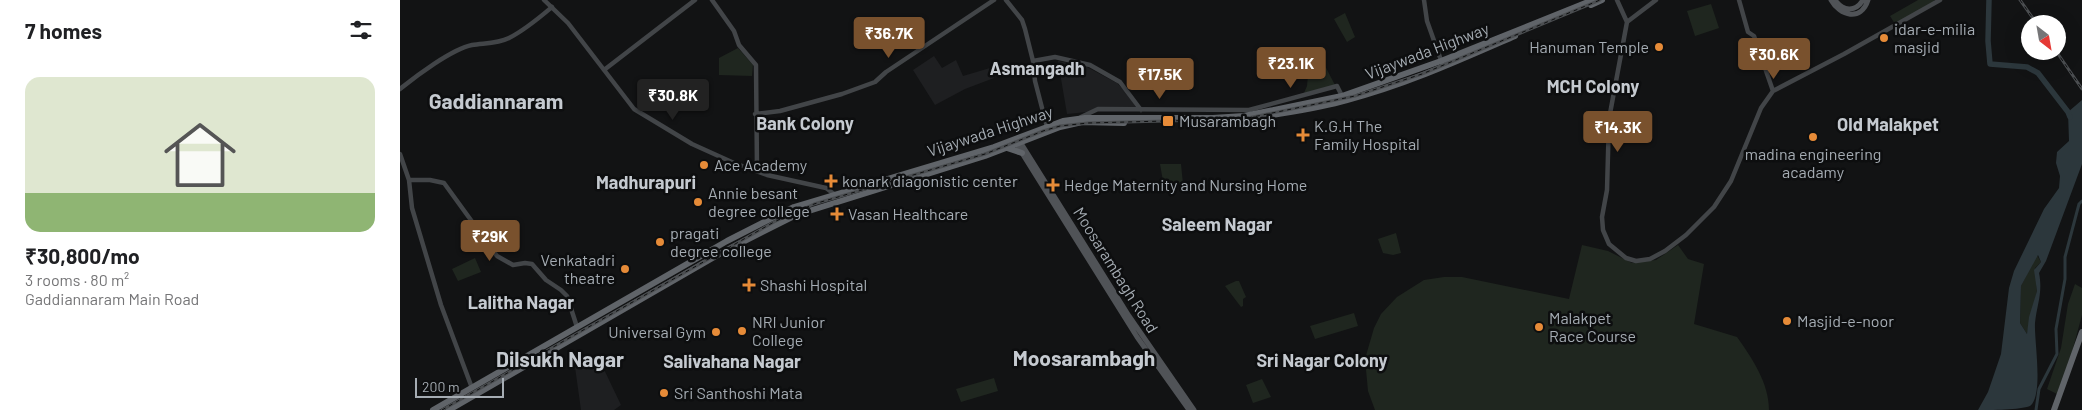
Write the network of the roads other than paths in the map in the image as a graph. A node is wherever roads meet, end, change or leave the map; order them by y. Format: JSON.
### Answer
{"nodes":[{"id":1,"x":544,"y":0,"type":"edge"},
{"id":2,"x":695,"y":0,"type":"edge"},
{"id":3,"x":712,"y":0,"type":"edge"},
{"id":4,"x":994,"y":0,"type":"edge"},
{"id":5,"x":1006,"y":0,"type":"edge"},
{"id":6,"x":1424,"y":0,"type":"edge"},
{"id":7,"x":1593,"y":0,"type":"edge"},
{"id":8,"x":1602,"y":0,"type":"edge"},
{"id":9,"x":1617,"y":0,"type":"edge"},
{"id":10,"x":1656,"y":0,"type":"edge"},
{"id":11,"x":1739,"y":0,"type":"edge"},
{"id":12,"x":1831,"y":0,"type":"edge"},
{"id":13,"x":1835,"y":0,"type":"edge"},
{"id":14,"x":1863,"y":0,"type":"edge"},
{"id":15,"x":1868,"y":0,"type":"edge"},
{"id":16,"x":1940,"y":0,"type":"edge"},
{"id":17,"x":552,"y":7,"type":"junction"},
{"id":18,"x":1627,"y":22,"type":"junction"},
{"id":19,"x":1033,"y":61,"type":"junction"},
{"id":20,"x":1443,"y":64,"type":"junction"},
{"id":21,"x":604,"y":70,"type":"junction"},
{"id":22,"x":400,"y":89,"type":"edge"},
{"id":23,"x":1773,"y":91,"type":"junction"},
{"id":24,"x":1342,"y":96,"type":"junction"},
{"id":25,"x":1141,"y":110,"type":"junction"},
{"id":26,"x":755,"y":114,"type":"junction"},
{"id":27,"x":1077,"y":119,"type":"junction"},
{"id":28,"x":1223,"y":120,"type":"junction"},
{"id":29,"x":1047,"y":127,"type":"junction"},
{"id":30,"x":1017,"y":141,"type":"junction"},
{"id":31,"x":1007,"y":148,"type":"junction"},
{"id":32,"x":1022,"y":153,"type":"junction"},
{"id":33,"x":400,"y":154,"type":"edge"},
{"id":34,"x":757,"y":171,"type":"junction"},
{"id":35,"x":913,"y":174,"type":"junction"},
{"id":36,"x":409,"y":180,"type":"junction"},
{"id":37,"x":834,"y":194,"type":"junction"},
{"id":38,"x":788,"y":210,"type":"junction"},
{"id":39,"x":791,"y":217,"type":"junction"},
{"id":40,"x":727,"y":242,"type":"junction"},
{"id":41,"x":731,"y":249,"type":"junction"},
{"id":42,"x":577,"y":327,"type":"junction"},
{"id":43,"x":2082,"y":332,"type":"edge"},
{"id":44,"x":475,"y":386,"type":"junction"},
{"id":45,"x":482,"y":391,"type":"junction"},
{"id":46,"x":434,"y":410,"type":"edge"},
{"id":47,"x":448,"y":410,"type":"edge"},
{"id":48,"x":1189,"y":410,"type":"edge"},
{"id":49,"x":1194,"y":410,"type":"edge"},
{"id":50,"x":2054,"y":410,"type":"edge"}],
"edges":[{"from":1,"to":17,"type":"street"},
{"from":2,"to":21,"type":"street"},
{"from":3,"to":26,"type":"street"},
{"from":4,"to":26,"type":"street"},
{"from":5,"to":19,"type":"street"},
{"from":6,"to":20,"type":"street"},
{"from":7,"to":20,"type":"highway","name":"Vijaywada Highway"},
{"from":8,"to":20,"type":"highway","name":"Vijaywada Highway"},
{"from":9,"to":18,"type":"street"},
{"from":10,"to":18,"type":"street"},
{"from":11,"to":23,"type":"street"},
{"from":12,"to":15,"type":"main road"},
{"from":13,"to":14,"type":"main road"},
{"from":16,"to":23,"type":"street"},
{"from":17,"to":21,"type":"street"},
{"from":17,"to":22,"type":"street"},
{"from":18,"to":23,"type":"street"},
{"from":19,"to":25,"type":"street"},
{"from":19,"to":29,"type":"street"},
{"from":20,"to":24,"type":"highway","name":"Vijaywada Highway"},
{"from":20,"to":28,"type":"highway","name":"Vijaywada Highway"},
{"from":21,"to":34,"type":"street"},
{"from":24,"to":25,"type":"street"},
{"from":24,"to":28,"type":"highway","name":"Vijaywada Highway"},
{"from":25,"to":27,"type":"street"},
{"from":26,"to":34,"type":"street"},
{"from":27,"to":28,"type":"highway","name":"Vijaywada Highway"},
{"from":27,"to":29,"type":"highway","name":"Vijaywada Highway"},
{"from":28,"to":30,"type":"highway","name":"Vijaywada Highway"},
{"from":29,"to":30,"type":"highway","name":"Vijaywada Highway"},
{"from":30,"to":31,"type":"highway","name":"Vijaywada Highway"},
{"from":30,"to":32,"type":"main road","name":"Moosarambagh Road"},
{"from":30,"to":35,"type":"highway","name":"Vijaywada Highway"},
{"from":30,"to":49,"type":"main road","name":"Moosarambagh Road"},
{"from":31,"to":32,"type":"highway"},
{"from":31,"to":35,"type":"highway","name":"Vijaywada Highway"},
{"from":32,"to":48,"type":"main road","name":"Moosarambagh Road"},
{"from":33,"to":36,"type":"street"},
{"from":34,"to":37,"type":"street"},
{"from":35,"to":37,"type":"highway","name":"Vijaywada Highway"},
{"from":35,"to":39,"type":"highway","name":"Vijaywada Highway"},
{"from":36,"to":42,"type":"street"},
{"from":36,"to":44,"type":"street"},
{"from":37,"to":38,"type":"highway","name":"Vijaywada Highway"},
{"from":38,"to":39,"type":"highway"},
{"from":38,"to":40,"type":"highway","name":"Vijaywada Highway"},
{"from":39,"to":41,"type":"highway","name":"Vijaywada Highway"},
{"from":40,"to":41,"type":"highway"},
{"from":40,"to":42,"type":"highway","name":"Vijaywada Highway"},
{"from":41,"to":45,"type":"highway","name":"Vijaywada Highway"},
{"from":42,"to":44,"type":"highway","name":"Vijaywada Highway"},
{"from":43,"to":50,"type":"highway"},
{"from":44,"to":45,"type":"highway"},
{"from":44,"to":46,"type":"highway","name":"Vijaywada Highway"},
{"from":45,"to":47,"type":"highway","name":"Vijaywada Highway"}]}
